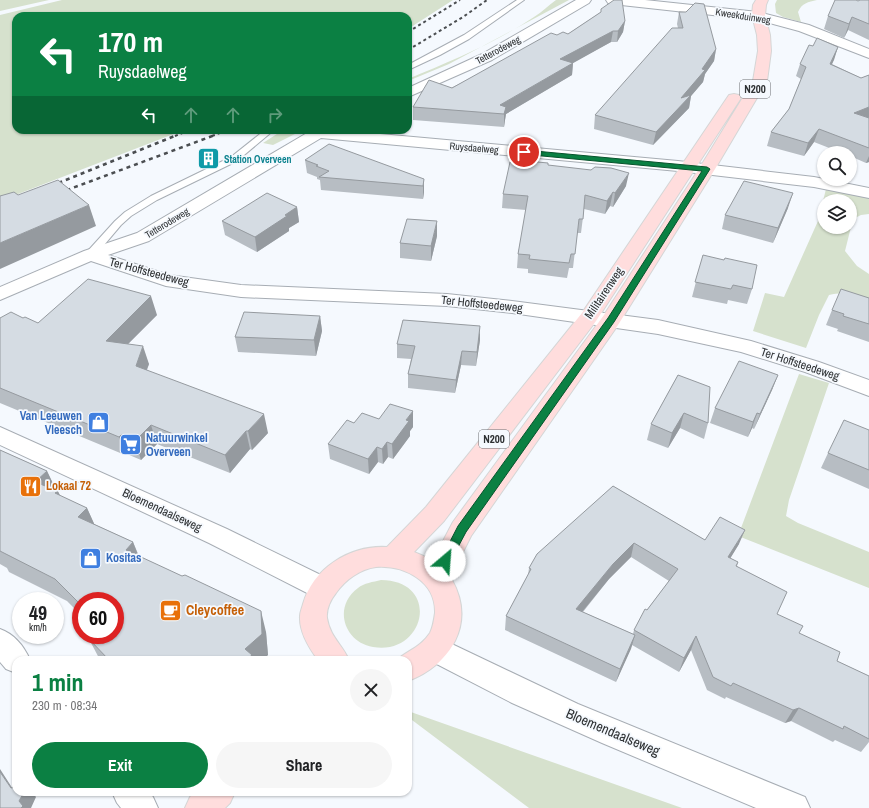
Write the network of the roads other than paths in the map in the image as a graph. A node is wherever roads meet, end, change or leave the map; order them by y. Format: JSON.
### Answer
{"nodes":[{"id":1,"x":521,"y":0,"type":"edge"},
{"id":2,"x":586,"y":0,"type":"edge"},
{"id":3,"x":612,"y":0,"type":"edge"},
{"id":4,"x":753,"y":8,"type":"edge"},
{"id":5,"x":869,"y":54,"type":"edge"},
{"id":6,"x":412,"y":66,"type":"edge"},
{"id":7,"x":412,"y":91,"type":"edge"},
{"id":8,"x":265,"y":134,"type":"edge"},
{"id":9,"x":315,"y":134,"type":"edge"},
{"id":10,"x":351,"y":134,"type":"edge"},
{"id":11,"x":697,"y":168,"type":"junction"},
{"id":12,"x":869,"y":193,"type":"edge"},
{"id":13,"x":90,"y":256,"type":"junction"},
{"id":14,"x":0,"y":294,"type":"edge"},
{"id":15,"x":589,"y":317,"type":"junction"},
{"id":16,"x":611,"y":320,"type":"junction"},
{"id":17,"x":869,"y":388,"type":"edge"},
{"id":18,"x":0,"y":435,"type":"edge"},
{"id":19,"x":393,"y":556,"type":"junction"},
{"id":20,"x":438,"y":581,"type":"junction"},
{"id":21,"x":322,"y":588,"type":"junction"},
{"id":22,"x":0,"y":641,"type":"edge"},
{"id":23,"x":435,"y":650,"type":"junction"},
{"id":24,"x":13,"y":656,"type":"edge"},
{"id":25,"x":330,"y":656,"type":"edge"},
{"id":26,"x":412,"y":666,"type":"edge"},
{"id":27,"x":132,"y":796,"type":"edge"},
{"id":28,"x":214,"y":796,"type":"edge"},
{"id":29,"x":142,"y":808,"type":"edge"},
{"id":30,"x":201,"y":808,"type":"edge"},
{"id":31,"x":794,"y":808,"type":"edge"}],
"edges":[{"from":1,"to":6,"type":"lane"},
{"from":2,"to":7,"type":"street","name":"Tetterodeweg"},
{"from":3,"to":4,"type":"street","name":"Kweekduinweg"},
{"from":4,"to":5,"type":"street","name":"Kweekduinweg"},
{"from":4,"to":11,"type":"main road","name":"Militairenweg","number":"N200"},
{"from":4,"to":11,"type":"main road","name":"Militairenweg","number":"N200"},
{"from":8,"to":13,"type":"lane"},
{"from":9,"to":13,"type":"street","name":"Tetterodeweg"},
{"from":10,"to":11,"type":"street","name":"Ruysdaelweg"},
{"from":11,"to":12,"type":"street","name":"Ruysdaelweg"},
{"from":11,"to":15,"type":"main road","name":"Militairenweg","number":"N200"},
{"from":11,"to":16,"type":"main road","name":"Militairenweg","number":"N200"},
{"from":13,"to":14,"type":"street","name":"Tetterodeweg"},
{"from":13,"to":15,"type":"street","name":"Ter Hoffsteedeweg"},
{"from":15,"to":16,"type":"street","name":"Ter Hoffsteedeweg"},
{"from":15,"to":19,"type":"main road","name":"Militairenweg","number":"N200"},
{"from":16,"to":17,"type":"street","name":"Ter Hoffsteedeweg"},
{"from":16,"to":20,"type":"main road","name":"Militairenweg","number":"N200"},
{"from":18,"to":21,"type":"street","name":"Bloemendaalseweg"},
{"from":19,"to":20,"type":"main road"},
{"from":19,"to":21,"type":"main road"},
{"from":20,"to":23,"type":"main road"},
{"from":21,"to":25,"type":"main road"},
{"from":22,"to":24,"type":"street"},
{"from":23,"to":26,"type":"main road"},
{"from":23,"to":31,"type":"street","name":"Bloemendaalseweg"},
{"from":27,"to":29,"type":"street"},
{"from":28,"to":30,"type":"main road"}]}
